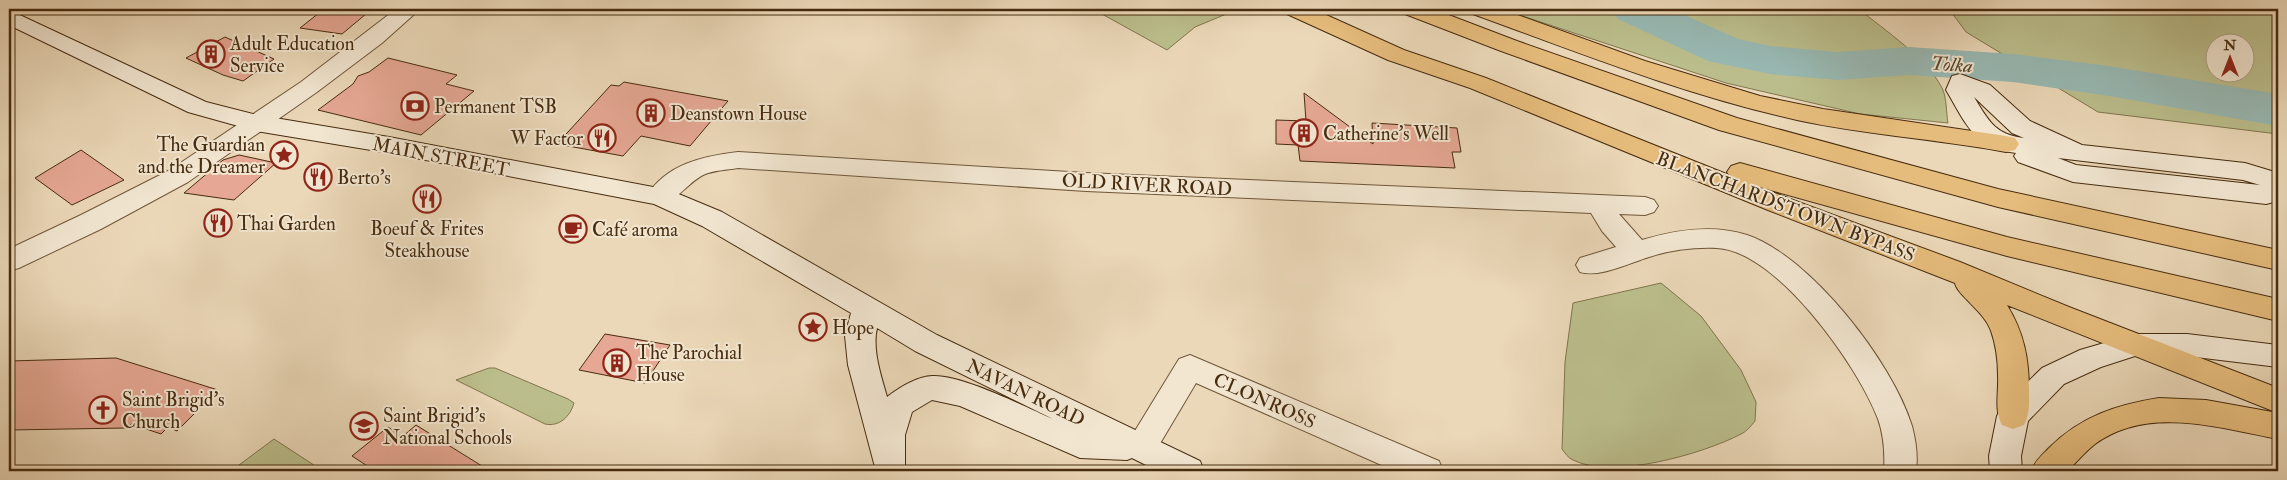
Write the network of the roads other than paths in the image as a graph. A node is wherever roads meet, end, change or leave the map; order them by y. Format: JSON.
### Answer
{"nodes":[{"id":1,"x":377,"y":9,"type":"edge"},
{"id":2,"x":1295,"y":9,"type":"edge"},
{"id":3,"x":1413,"y":9,"type":"edge"},
{"id":4,"x":1481,"y":9,"type":"edge"},
{"id":5,"x":406,"y":11,"type":"edge"},
{"id":6,"x":12,"y":21,"type":"edge"},
{"id":7,"x":1478,"y":83,"type":"junction"},
{"id":8,"x":256,"y":123,"type":"junction"},
{"id":9,"x":2006,"y":144,"type":"junction"},
{"id":10,"x":2074,"y":151,"type":"junction"},
{"id":11,"x":2278,"y":182,"type":"edge"},
{"id":12,"x":2278,"y":192,"type":"edge"},
{"id":13,"x":660,"y":196,"type":"junction"},
{"id":14,"x":1601,"y":204,"type":"junction"},
{"id":15,"x":1645,"y":206,"type":"dead end"},
{"id":16,"x":1637,"y":251,"type":"junction"},
{"id":17,"x":2278,"y":260,"type":"edge"},
{"id":18,"x":9,"y":261,"type":"edge"},
{"id":19,"x":1590,"y":265,"type":"dead end"},
{"id":20,"x":1950,"y":269,"type":"junction"},
{"id":21,"x":866,"y":309,"type":"junction"},
{"id":22,"x":2278,"y":310,"type":"edge"},
{"id":23,"x":2135,"y":345,"type":"junction"},
{"id":24,"x":2278,"y":356,"type":"edge"},
{"id":25,"x":2278,"y":401,"type":"edge"},
{"id":26,"x":2013,"y":416,"type":"junction"},
{"id":27,"x":2278,"y":426,"type":"edge"},
{"id":28,"x":1141,"y":448,"type":"junction"},
{"id":29,"x":889,"y":468,"type":"edge"},
{"id":30,"x":1188,"y":471,"type":"edge"},
{"id":31,"x":1427,"y":471,"type":"edge"},
{"id":32,"x":1900,"y":471,"type":"edge"},
{"id":33,"x":2006,"y":471,"type":"edge"},
{"id":34,"x":2048,"y":471,"type":"edge"}],
"edges":[{"from":1,"to":5,"type":"street"},
{"from":2,"to":7,"type":"highway","name":"BLANCHARDSTOWN BYPASS"},
{"from":3,"to":17,"type":"highway"},
{"from":4,"to":9,"type":"highway"},
{"from":5,"to":8,"type":"street"},
{"from":6,"to":8,"type":"street","name":"MAIN STREET"},
{"from":7,"to":20,"type":"highway","name":"BLANCHARDSTOWN BYPASS"},
{"from":7,"to":22,"type":"highway"},
{"from":8,"to":13,"type":"street","name":"MAIN STREET"},
{"from":8,"to":18,"type":"street"},
{"from":9,"to":10,"type":"street"},
{"from":9,"to":10,"type":"street"},
{"from":9,"to":12,"type":"street"},
{"from":10,"to":11,"type":"street"},
{"from":13,"to":14,"type":"street","name":"OLD RIVER ROAD"},
{"from":13,"to":21,"type":"street","name":"MAIN STREET"},
{"from":14,"to":15,"type":"street","name":"OLD RIVER ROAD"},
{"from":14,"to":16,"type":"street"},
{"from":16,"to":19,"type":"street"},
{"from":16,"to":32,"type":"street"},
{"from":20,"to":23,"type":"highway","name":"BLANCHARDSTOWN BYPASS"},
{"from":20,"to":26,"type":"highway"},
{"from":21,"to":28,"type":"street","name":"NAVAN ROAD"},
{"from":21,"to":29,"type":"street"},
{"from":23,"to":24,"type":"street"},
{"from":23,"to":25,"type":"highway","name":"BLANCHARDSTOWN BYPASS"},
{"from":23,"to":26,"type":"street"},
{"from":26,"to":33,"type":"street"},
{"from":27,"to":34,"type":"highway"},
{"from":28,"to":29,"type":"street"},
{"from":28,"to":30,"type":"street","name":"NAVAN ROAD"},
{"from":28,"to":31,"type":"street","name":"CLONROSS"}]}
